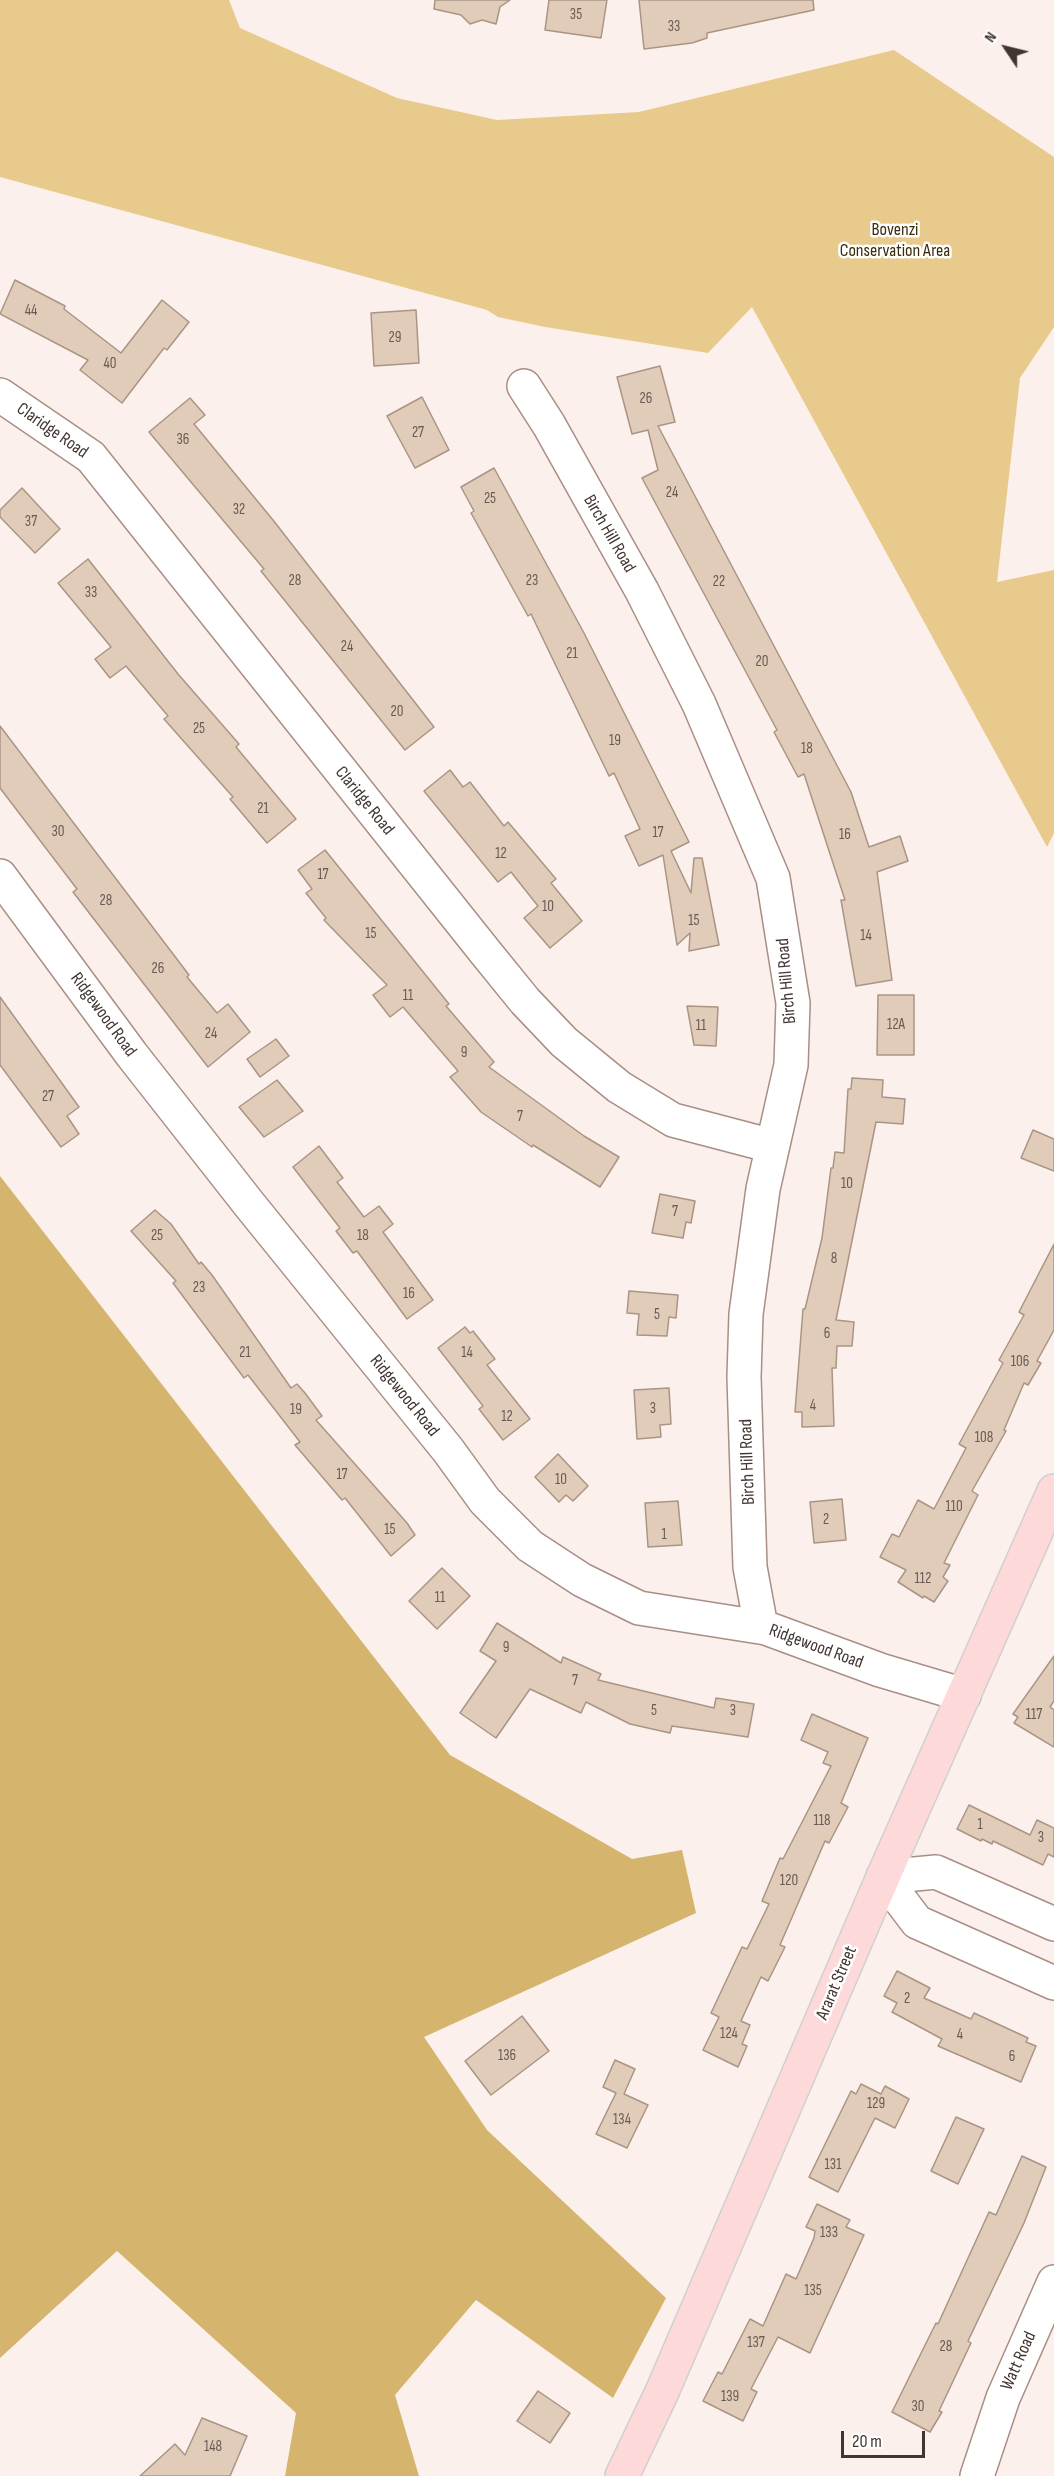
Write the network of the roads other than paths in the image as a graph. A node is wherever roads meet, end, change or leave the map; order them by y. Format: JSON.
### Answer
{"nodes":[{"id":1,"x":524,"y":386,"type":"dead end"},
{"id":2,"x":0,"y":395,"type":"edge"},
{"id":3,"x":0,"y":876,"type":"edge"},
{"id":4,"x":772,"y":1146,"type":"junction"},
{"id":5,"x":1054,"y":1491,"type":"edge"},
{"id":6,"x":766,"y":1628,"type":"junction"},
{"id":7,"x":964,"y":1695,"type":"junction"},
{"id":8,"x":883,"y":1878,"type":"junction"},
{"id":9,"x":1054,"y":1924,"type":"edge"},
{"id":10,"x":1054,"y":1983,"type":"edge"},
{"id":11,"x":1054,"y":2282,"type":"edge"},
{"id":12,"x":622,"y":2476,"type":"edge"},
{"id":13,"x":977,"y":2476,"type":"edge"}],
"edges":[{"from":1,"to":4,"type":"street","name":"Birch Hill Road"},
{"from":2,"to":4,"type":"street","name":"Claridge Road"},
{"from":3,"to":6,"type":"street","name":"Ridgewood Road"},
{"from":4,"to":6,"type":"street","name":"Birch Hill Road"},
{"from":5,"to":7,"type":"main road","name":"Ararat Street"},
{"from":6,"to":7,"type":"street","name":"Ridgewood Road"},
{"from":7,"to":8,"type":"main road","name":"Ararat Street"},
{"from":8,"to":9,"type":"street"},
{"from":8,"to":10,"type":"street"},
{"from":8,"to":12,"type":"main road","name":"Ararat Street"},
{"from":11,"to":13,"type":"street","name":"Watt Road"}]}
